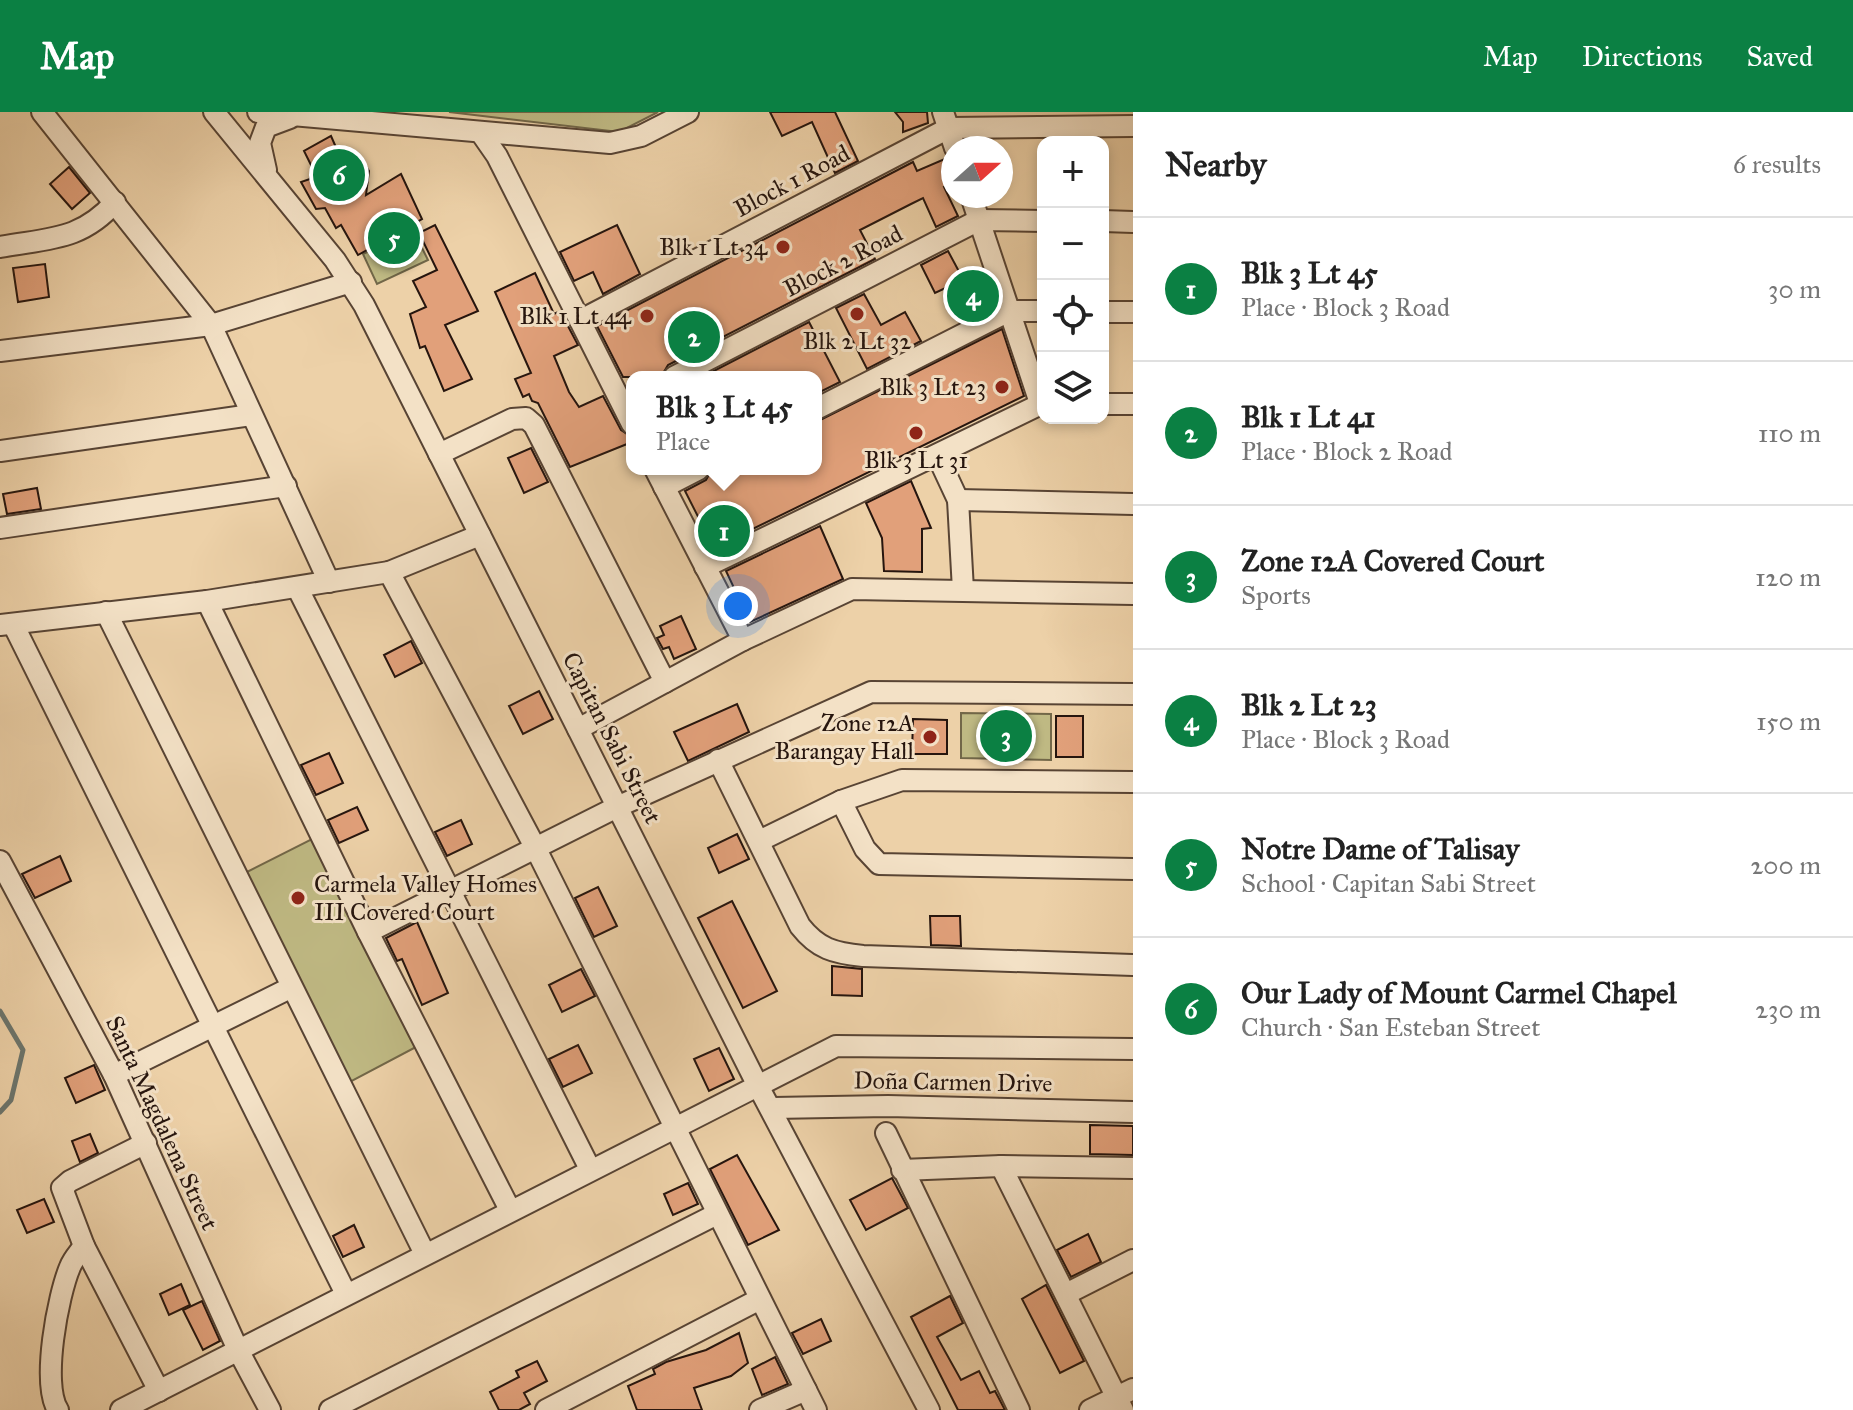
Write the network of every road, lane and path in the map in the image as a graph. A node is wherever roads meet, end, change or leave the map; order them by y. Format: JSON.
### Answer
{"nodes":[{"id":1,"x":42,"y":112,"type":"edge"},
{"id":2,"x":214,"y":112,"type":"edge"},
{"id":3,"x":258,"y":112,"type":"edge"},
{"id":4,"x":688,"y":112,"type":"edge"},
{"id":5,"x":302,"y":116,"type":"junction"},
{"id":6,"x":1133,"y":126,"type":"edge"},
{"id":7,"x":949,"y":129,"type":"edge"},
{"id":8,"x":481,"y":133,"type":"junction"},
{"id":9,"x":271,"y":181,"type":"junction"},
{"id":10,"x":115,"y":202,"type":"junction"},
{"id":11,"x":975,"y":208,"type":"edge"},
{"id":12,"x":979,"y":220,"type":"junction"},
{"id":13,"x":1037,"y":221,"type":"edge"},
{"id":14,"x":1109,"y":221,"type":"edge"},
{"id":15,"x":1133,"y":222,"type":"edge"},
{"id":16,"x":0,"y":247,"type":"edge"},
{"id":17,"x":351,"y":282,"type":"junction"},
{"id":18,"x":1009,"y":311,"type":"junction"},
{"id":19,"x":1037,"y":311,"type":"edge"},
{"id":20,"x":1109,"y":312,"type":"edge"},
{"id":21,"x":1133,"y":312,"type":"edge"},
{"id":22,"x":581,"y":320,"type":"junction"},
{"id":23,"x":211,"y":325,"type":"junction"},
{"id":24,"x":0,"y":351,"type":"edge"},
{"id":25,"x":686,"y":371,"type":"edge"},
{"id":26,"x":1037,"y":389,"type":"edge"},
{"id":27,"x":626,"y":399,"type":"edge"},
{"id":28,"x":1109,"y":404,"type":"edge"},
{"id":29,"x":1133,"y":404,"type":"edge"},
{"id":30,"x":1037,"y":405,"type":"edge"},
{"id":31,"x":822,"y":406,"type":"edge"},
{"id":32,"x":251,"y":415,"type":"junction"},
{"id":33,"x":0,"y":451,"type":"edge"},
{"id":34,"x":439,"y":454,"type":"junction"},
{"id":35,"x":937,"y":455,"type":"junction"},
{"id":36,"x":660,"y":478,"type":"edge"},
{"id":37,"x":286,"y":486,"type":"junction"},
{"id":38,"x":958,"y":500,"type":"junction"},
{"id":39,"x":1133,"y":504,"type":"edge"},
{"id":40,"x":0,"y":528,"type":"edge"},
{"id":41,"x":480,"y":535,"type":"junction"},
{"id":42,"x":705,"y":567,"type":"junction"},
{"id":43,"x":389,"y":572,"type":"junction"},
{"id":44,"x":329,"y":582,"type":"junction"},
{"id":45,"x":297,"y":587,"type":"junction"},
{"id":46,"x":963,"y":590,"type":"junction"},
{"id":47,"x":1133,"y":594,"type":"edge"},
{"id":48,"x":207,"y":601,"type":"junction"},
{"id":49,"x":106,"y":612,"type":"junction"},
{"id":50,"x":6,"y":625,"type":"edge"},
{"id":51,"x":743,"y":640,"type":"junction"},
{"id":52,"x":665,"y":682,"type":"junction"},
{"id":53,"x":1133,"y":694,"type":"edge"},
{"id":54,"x":578,"y":729,"type":"junction"},
{"id":55,"x":718,"y":760,"type":"junction"},
{"id":56,"x":1133,"y":782,"type":"edge"},
{"id":57,"x":841,"y":801,"type":"junction"},
{"id":58,"x":617,"y":807,"type":"junction"},
{"id":59,"x":759,"y":841,"type":"junction"},
{"id":60,"x":535,"y":847,"type":"junction"},
{"id":61,"x":0,"y":861,"type":"edge"},
{"id":62,"x":1133,"y":869,"type":"edge"},
{"id":63,"x":451,"y":890,"type":"junction"},
{"id":64,"x":368,"y":932,"type":"junction"},
{"id":65,"x":1133,"y":965,"type":"edge"},
{"id":66,"x":290,"y":988,"type":"junction"},
{"id":67,"x":211,"y":1028,"type":"junction"},
{"id":68,"x":1133,"y":1049,"type":"edge"},
{"id":69,"x":114,"y":1075,"type":"junction"},
{"id":70,"x":757,"y":1084,"type":"junction"},
{"id":71,"x":773,"y":1108,"type":"junction"},
{"id":72,"x":1133,"y":1112,"type":"edge"},
{"id":73,"x":674,"y":1127,"type":"junction"},
{"id":74,"x":886,"y":1133,"type":"dead end"},
{"id":75,"x":146,"y":1143,"type":"junction"},
{"id":76,"x":1001,"y":1166,"type":"junction"},
{"id":77,"x":1133,"y":1168,"type":"edge"},
{"id":78,"x":590,"y":1169,"type":"junction"},
{"id":79,"x":902,"y":1170,"type":"junction"},
{"id":80,"x":510,"y":1210,"type":"junction"},
{"id":81,"x":717,"y":1214,"type":"junction"},
{"id":82,"x":84,"y":1246,"type":"junction"},
{"id":83,"x":425,"y":1254,"type":"junction"},
{"id":84,"x":1133,"y":1260,"type":"edge"},
{"id":85,"x":346,"y":1294,"type":"junction"},
{"id":86,"x":1066,"y":1294,"type":"junction"},
{"id":87,"x":760,"y":1299,"type":"junction"},
{"id":88,"x":238,"y":1350,"type":"junction"},
{"id":89,"x":806,"y":1390,"type":"junction"},
{"id":90,"x":159,"y":1391,"type":"junction"},
{"id":91,"x":1124,"y":1399,"type":"edge"},
{"id":92,"x":58,"y":1410,"type":"edge"},
{"id":93,"x":121,"y":1410,"type":"edge"},
{"id":94,"x":270,"y":1410,"type":"edge"},
{"id":95,"x":330,"y":1410,"type":"edge"},
{"id":96,"x":546,"y":1410,"type":"edge"},
{"id":97,"x":760,"y":1410,"type":"edge"},
{"id":98,"x":816,"y":1410,"type":"edge"},
{"id":99,"x":929,"y":1410,"type":"edge"},
{"id":100,"x":1019,"y":1410,"type":"edge"},
{"id":101,"x":1090,"y":1410,"type":"edge"}],
"edges":[{"from":1,"to":10,"type":"street"},
{"from":2,"to":9,"type":"street","name":"Capitan Sabi Street"},
{"from":3,"to":5,"type":"street"},
{"from":4,"to":8,"type":"street"},
{"from":5,"to":8,"type":"street"},
{"from":5,"to":9,"type":"street"},
{"from":6,"to":7,"type":"street","name":"Block 1 Road"},
{"from":7,"to":22,"type":"street","name":"Block 1 Road"},
{"from":8,"to":22,"type":"street"},
{"from":9,"to":17,"type":"street","name":"Capitan Sabi Street"},
{"from":10,"to":16,"type":"street"},
{"from":10,"to":23,"type":"street"},
{"from":11,"to":12,"type":"street"},
{"from":12,"to":13,"type":"street","name":"Block 2 Road"},
{"from":12,"to":18,"type":"street"},
{"from":12,"to":25,"type":"street","name":"Block 2 Road"},
{"from":14,"to":15,"type":"street"},
{"from":17,"to":23,"type":"street"},
{"from":17,"to":34,"type":"street","name":"Capitan Sabi Street"},
{"from":18,"to":19,"type":"street"},
{"from":18,"to":26,"type":"street"},
{"from":18,"to":31,"type":"street"},
{"from":20,"to":21,"type":"street"},
{"from":22,"to":27,"type":"street"},
{"from":23,"to":24,"type":"street"},
{"from":23,"to":32,"type":"street"},
{"from":28,"to":29,"type":"street"},
{"from":30,"to":35,"type":"street"},
{"from":32,"to":33,"type":"street"},
{"from":32,"to":37,"type":"street"},
{"from":34,"to":41,"type":"street","name":"Capitan Sabi Street"},
{"from":34,"to":52,"type":"street"},
{"from":35,"to":38,"type":"street"},
{"from":35,"to":42,"type":"street"},
{"from":36,"to":42,"type":"street"},
{"from":37,"to":40,"type":"street"},
{"from":37,"to":44,"type":"street"},
{"from":38,"to":39,"type":"street"},
{"from":38,"to":46,"type":"street"},
{"from":41,"to":43,"type":"street"},
{"from":41,"to":54,"type":"street","name":"Capitan Sabi Street"},
{"from":42,"to":51,"type":"street"},
{"from":43,"to":44,"type":"street"},
{"from":43,"to":60,"type":"street"},
{"from":44,"to":45,"type":"street"},
{"from":45,"to":48,"type":"street"},
{"from":45,"to":63,"type":"street"},
{"from":46,"to":47,"type":"street"},
{"from":46,"to":51,"type":"street"},
{"from":48,"to":49,"type":"street"},
{"from":48,"to":64,"type":"street"},
{"from":49,"to":50,"type":"street"},
{"from":49,"to":66,"type":"street"},
{"from":50,"to":67,"type":"street"},
{"from":51,"to":52,"type":"street"},
{"from":52,"to":54,"type":"street"},
{"from":53,"to":55,"type":"street"},
{"from":54,"to":58,"type":"street","name":"Capitan Sabi Street"},
{"from":55,"to":58,"type":"street"},
{"from":55,"to":59,"type":"street"},
{"from":56,"to":57,"type":"street"},
{"from":57,"to":59,"type":"street"},
{"from":57,"to":62,"type":"street"},
{"from":58,"to":60,"type":"street"},
{"from":58,"to":70,"type":"street","name":"Capitan Sabi Street"},
{"from":59,"to":65,"type":"street"},
{"from":60,"to":63,"type":"street"},
{"from":60,"to":73,"type":"street"},
{"from":61,"to":69,"type":"street","name":"Santa Magdalena Street"},
{"from":63,"to":64,"type":"street"},
{"from":63,"to":78,"type":"street"},
{"from":64,"to":80,"type":"street"},
{"from":66,"to":67,"type":"street"},
{"from":66,"to":83,"type":"street"},
{"from":67,"to":69,"type":"street"},
{"from":67,"to":85,"type":"street"},
{"from":68,"to":70,"type":"street"},
{"from":69,"to":75,"type":"street","name":"Santa Magdalena Street"},
{"from":70,"to":71,"type":"street","name":"Capitan Sabi Street"},
{"from":70,"to":73,"type":"street"},
{"from":71,"to":72,"type":"street","name":"Doña Carmen Drive"},
{"from":71,"to":99,"type":"street","name":"Capitan Sabi Street"},
{"from":73,"to":78,"type":"street"},
{"from":73,"to":81,"type":"street"},
{"from":74,"to":79,"type":"street"},
{"from":75,"to":82,"type":"street"},
{"from":75,"to":88,"type":"street","name":"Santa Magdalena Street"},
{"from":76,"to":77,"type":"street"},
{"from":76,"to":79,"type":"street"},
{"from":76,"to":86,"type":"street"},
{"from":78,"to":80,"type":"street"},
{"from":79,"to":100,"type":"street"},
{"from":80,"to":83,"type":"street"},
{"from":81,"to":87,"type":"street"},
{"from":81,"to":95,"type":"street"},
{"from":82,"to":90,"type":"street"},
{"from":82,"to":92,"type":"street"},
{"from":83,"to":85,"type":"street"},
{"from":84,"to":86,"type":"street"},
{"from":85,"to":88,"type":"street"},
{"from":86,"to":91,"type":"street"},
{"from":87,"to":89,"type":"street"},
{"from":87,"to":96,"type":"street"},
{"from":88,"to":90,"type":"street"},
{"from":88,"to":94,"type":"street","name":"Santa Magdalena Street"},
{"from":89,"to":97,"type":"street"},
{"from":89,"to":98,"type":"street"},
{"from":90,"to":93,"type":"street"},
{"from":91,"to":101,"type":"street"}]}
